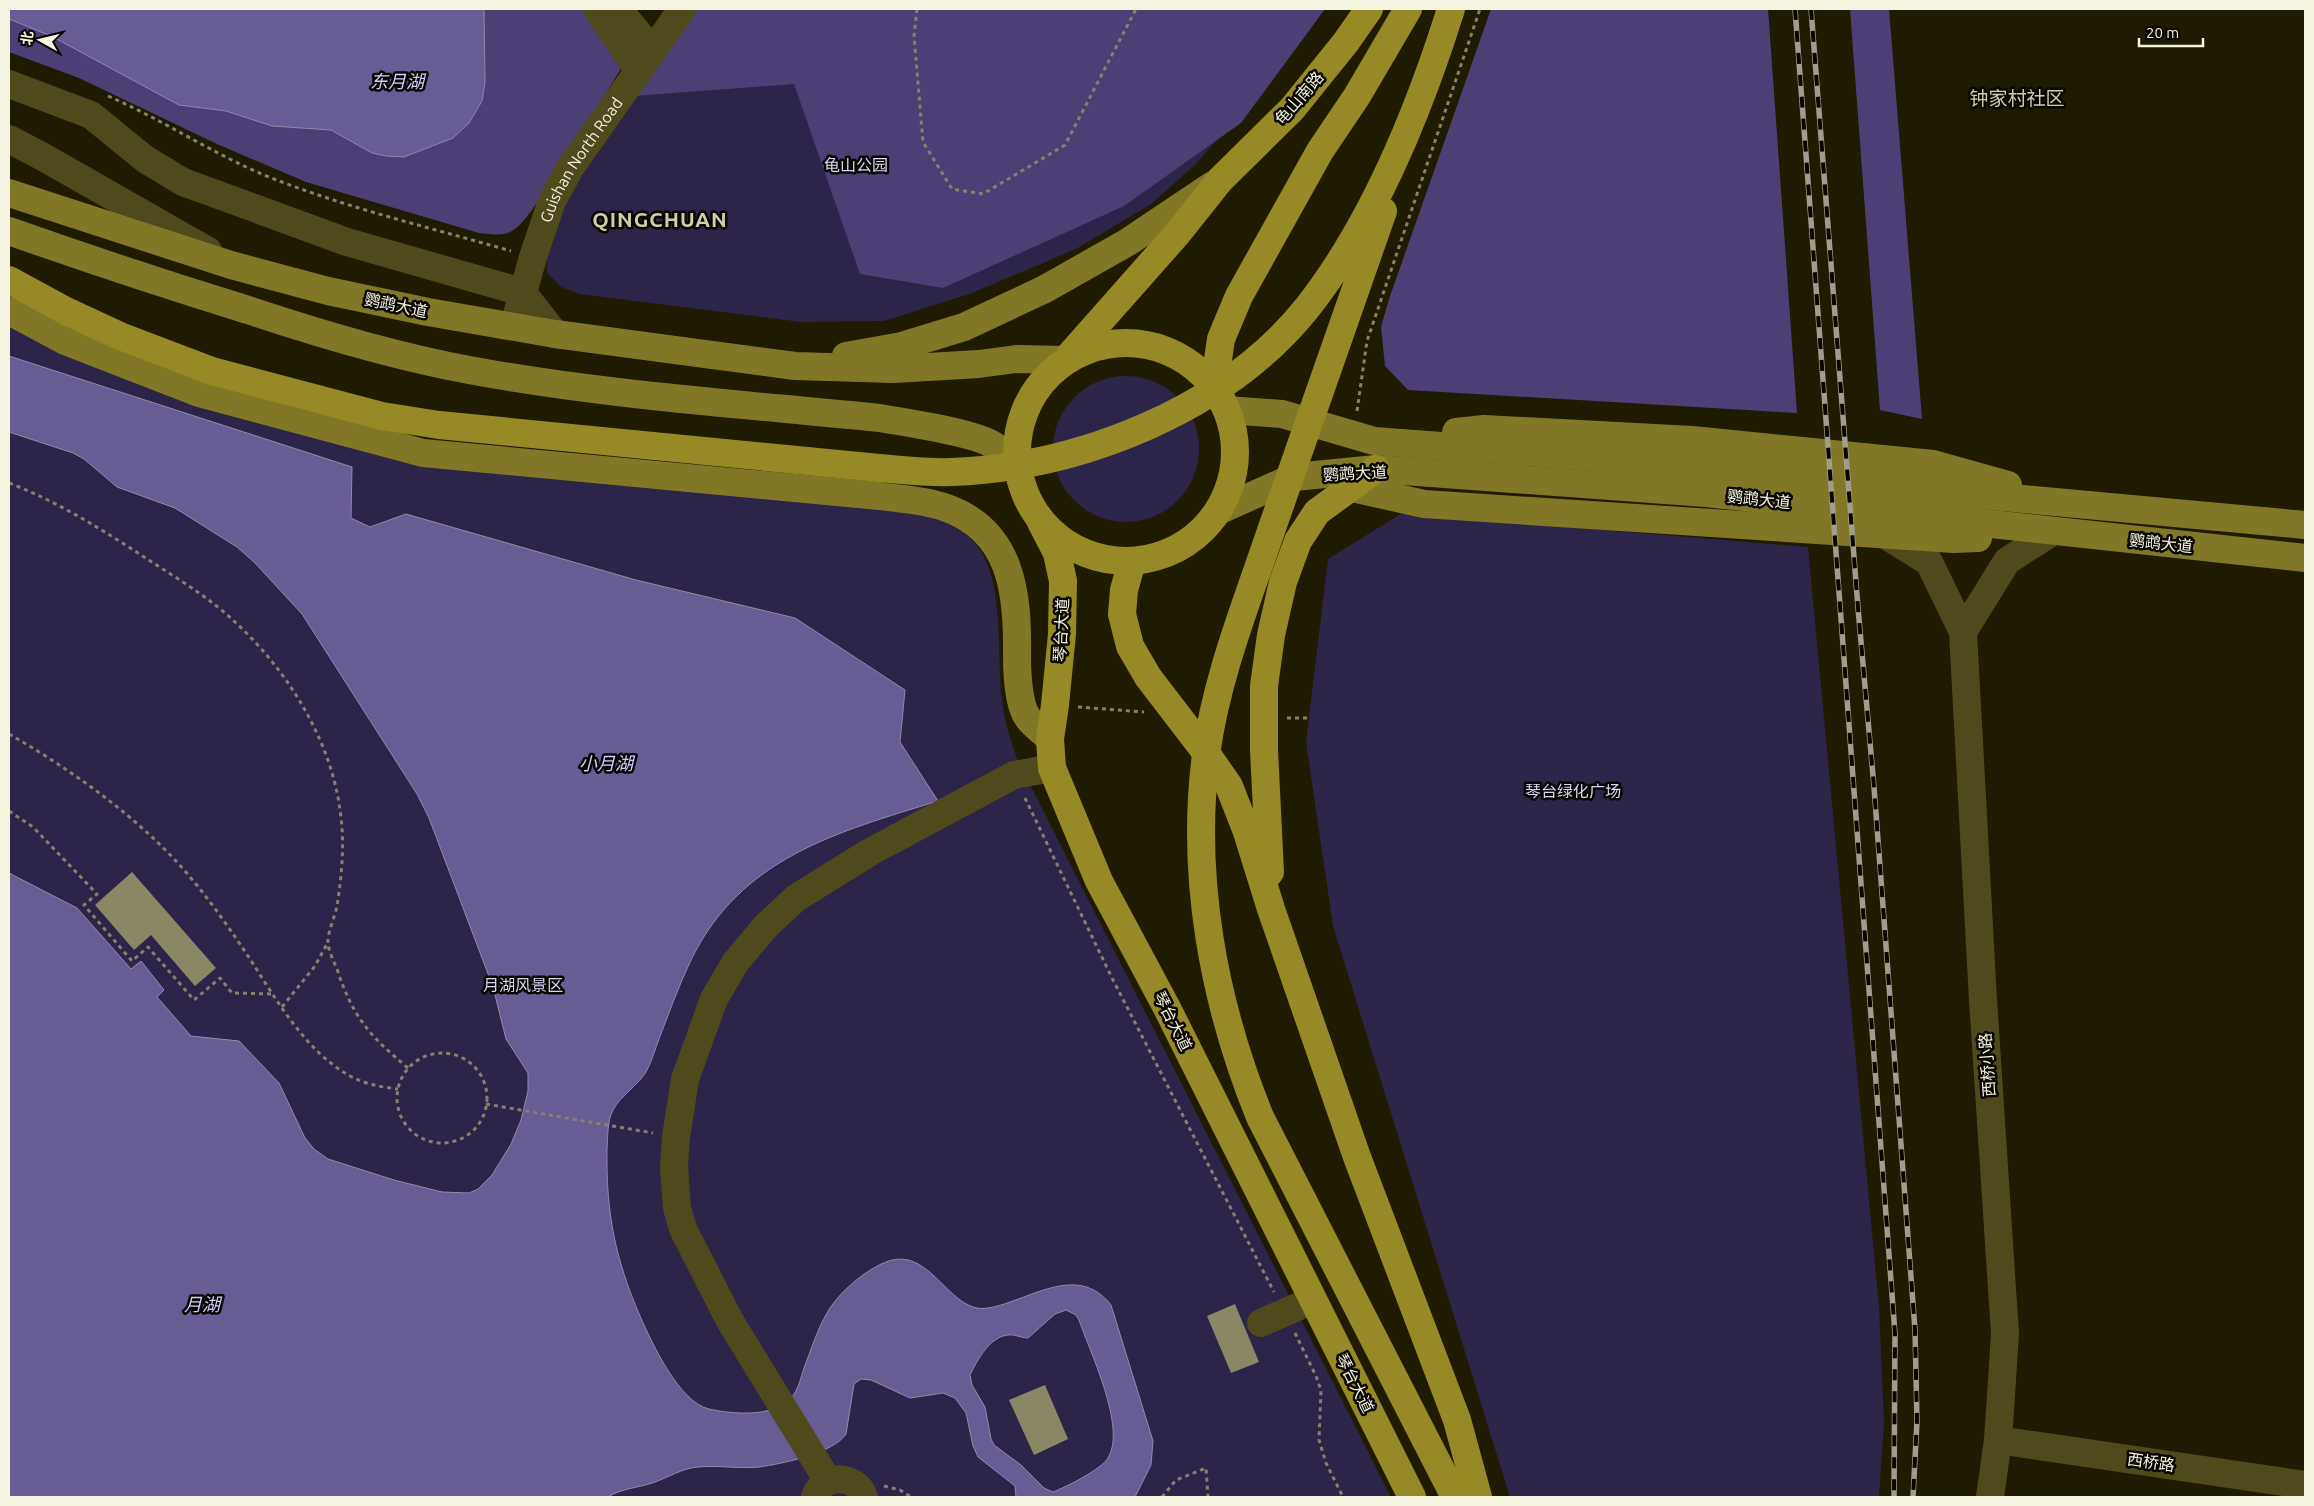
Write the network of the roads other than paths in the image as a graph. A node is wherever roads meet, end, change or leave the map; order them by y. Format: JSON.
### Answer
{"nodes":[{"id":1,"x":597,"y":9,"type":"edge"},
{"id":2,"x":618,"y":9,"type":"edge"},
{"id":3,"x":682,"y":9,"type":"edge"},
{"id":4,"x":1369,"y":9,"type":"edge"},
{"id":5,"x":1408,"y":9,"type":"edge"},
{"id":6,"x":1451,"y":9,"type":"edge"},
{"id":7,"x":646,"y":61,"type":"junction"},
{"id":8,"x":1432,"y":68,"type":"junction"},
{"id":9,"x":9,"y":84,"type":"edge"},
{"id":10,"x":9,"y":139,"type":"edge"},
{"id":11,"x":1220,"y":180,"type":"junction"},
{"id":12,"x":9,"y":193,"type":"edge"},
{"id":13,"x":9,"y":231,"type":"edge"},
{"id":14,"x":230,"y":265,"type":"junction"},
{"id":15,"x":9,"y":280,"type":"edge"},
{"id":16,"x":522,"y":292,"type":"junction"},
{"id":17,"x":9,"y":311,"type":"edge"},
{"id":18,"x":514,"y":328,"type":"junction"},
{"id":19,"x":555,"y":334,"type":"junction"},
{"id":20,"x":1066,"y":360,"type":"junction"},
{"id":21,"x":795,"y":366,"type":"junction"},
{"id":22,"x":1214,"y":387,"type":"junction"},
{"id":23,"x":1228,"y":410,"type":"junction"},
{"id":24,"x":1376,"y":469,"type":"junction"},
{"id":25,"x":1018,"y":473,"type":"junction"},
{"id":26,"x":1352,"y":488,"type":"junction"},
{"id":27,"x":1218,"y":511,"type":"junction"},
{"id":28,"x":1041,"y":522,"type":"junction"},
{"id":29,"x":2305,"y":525,"type":"edge"},
{"id":30,"x":1884,"y":534,"type":"junction"},
{"id":31,"x":2062,"y":534,"type":"junction"},
{"id":32,"x":2305,"y":558,"type":"edge"},
{"id":33,"x":1136,"y":562,"type":"junction"},
{"id":34,"x":1963,"y":632,"type":"junction"},
{"id":35,"x":1050,"y":739,"type":"junction"},
{"id":36,"x":1052,"y":768,"type":"junction"},
{"id":37,"x":1272,"y":909,"type":"junction"},
{"id":38,"x":1313,"y":1300,"type":"junction"},
{"id":39,"x":1273,"y":1318,"type":"road end"},
{"id":40,"x":1998,"y":1440,"type":"junction"},
{"id":41,"x":820,"y":1481,"type":"edge"},
{"id":42,"x":2305,"y":1485,"type":"edge"},
{"id":43,"x":864,"y":1497,"type":"edge"},
{"id":44,"x":1412,"y":1497,"type":"edge"},
{"id":45,"x":1455,"y":1497,"type":"edge"},
{"id":46,"x":1478,"y":1497,"type":"edge"},
{"id":47,"x":1990,"y":1497,"type":"edge"}],
"edges":[{"from":1,"to":7,"type":"street"},
{"from":2,"to":7,"type":"street"},
{"from":3,"to":7,"type":"street","name":"Guishan North Road"},
{"from":4,"to":11,"type":"highway","name":"龟山南路"},
{"from":5,"to":22,"type":"highway"},
{"from":6,"to":8,"type":"highway"},
{"from":7,"to":16,"type":"street","name":"Guishan North Road"},
{"from":8,"to":15,"type":"highway"},
{"from":8,"to":45,"type":"highway"},
{"from":9,"to":16,"type":"street"},
{"from":10,"to":14,"type":"street"},
{"from":11,"to":20,"type":"highway","name":"龟山南路"},
{"from":11,"to":21,"type":"main road"},
{"from":12,"to":14,"type":"main road","name":"鹦鹉大道"},
{"from":13,"to":25,"type":"main road"},
{"from":14,"to":18,"type":"main road","name":"鹦鹉大道"},
{"from":16,"to":18,"type":"street","name":"Guishan North Road"},
{"from":16,"to":19,"type":"street"},
{"from":17,"to":35,"type":"main road"},
{"from":18,"to":19,"type":"main road","name":"鹦鹉大道"},
{"from":19,"to":21,"type":"main road","name":"鹦鹉大道"},
{"from":20,"to":21,"type":"main road"},
{"from":20,"to":22,"type":"highway"},
{"from":20,"to":25,"type":"highway"},
{"from":22,"to":23,"type":"highway"},
{"from":23,"to":27,"type":"highway"},
{"from":23,"to":29,"type":"main road","name":"鹦鹉大道"},
{"from":24,"to":26,"type":"highway"},
{"from":24,"to":27,"type":"main road","name":"鹦鹉大道"},
{"from":24,"to":31,"type":"main road","name":"鹦鹉大道"},
{"from":25,"to":28,"type":"highway"},
{"from":26,"to":30,"type":"main road"},
{"from":26,"to":37,"type":"highway"},
{"from":27,"to":33,"type":"highway"},
{"from":28,"to":33,"type":"highway"},
{"from":28,"to":35,"type":"highway","name":"琴台大道"},
{"from":30,"to":31,"type":"main road"},
{"from":30,"to":34,"type":"street"},
{"from":31,"to":32,"type":"main road","name":"鹦鹉大道"},
{"from":31,"to":34,"type":"street"},
{"from":33,"to":37,"type":"highway"},
{"from":34,"to":40,"type":"street","name":"西桥小路"},
{"from":35,"to":36,"type":"highway","name":"琴台大道"},
{"from":36,"to":38,"type":"highway","name":"琴台大道"},
{"from":36,"to":41,"type":"street"},
{"from":37,"to":46,"type":"highway"},
{"from":38,"to":39,"type":"street"},
{"from":38,"to":44,"type":"highway","name":"琴台大道"},
{"from":40,"to":42,"type":"street","name":"西桥路"},
{"from":40,"to":47,"type":"street","name":"西桥小路"},
{"from":41,"to":43,"type":"street"}]}
